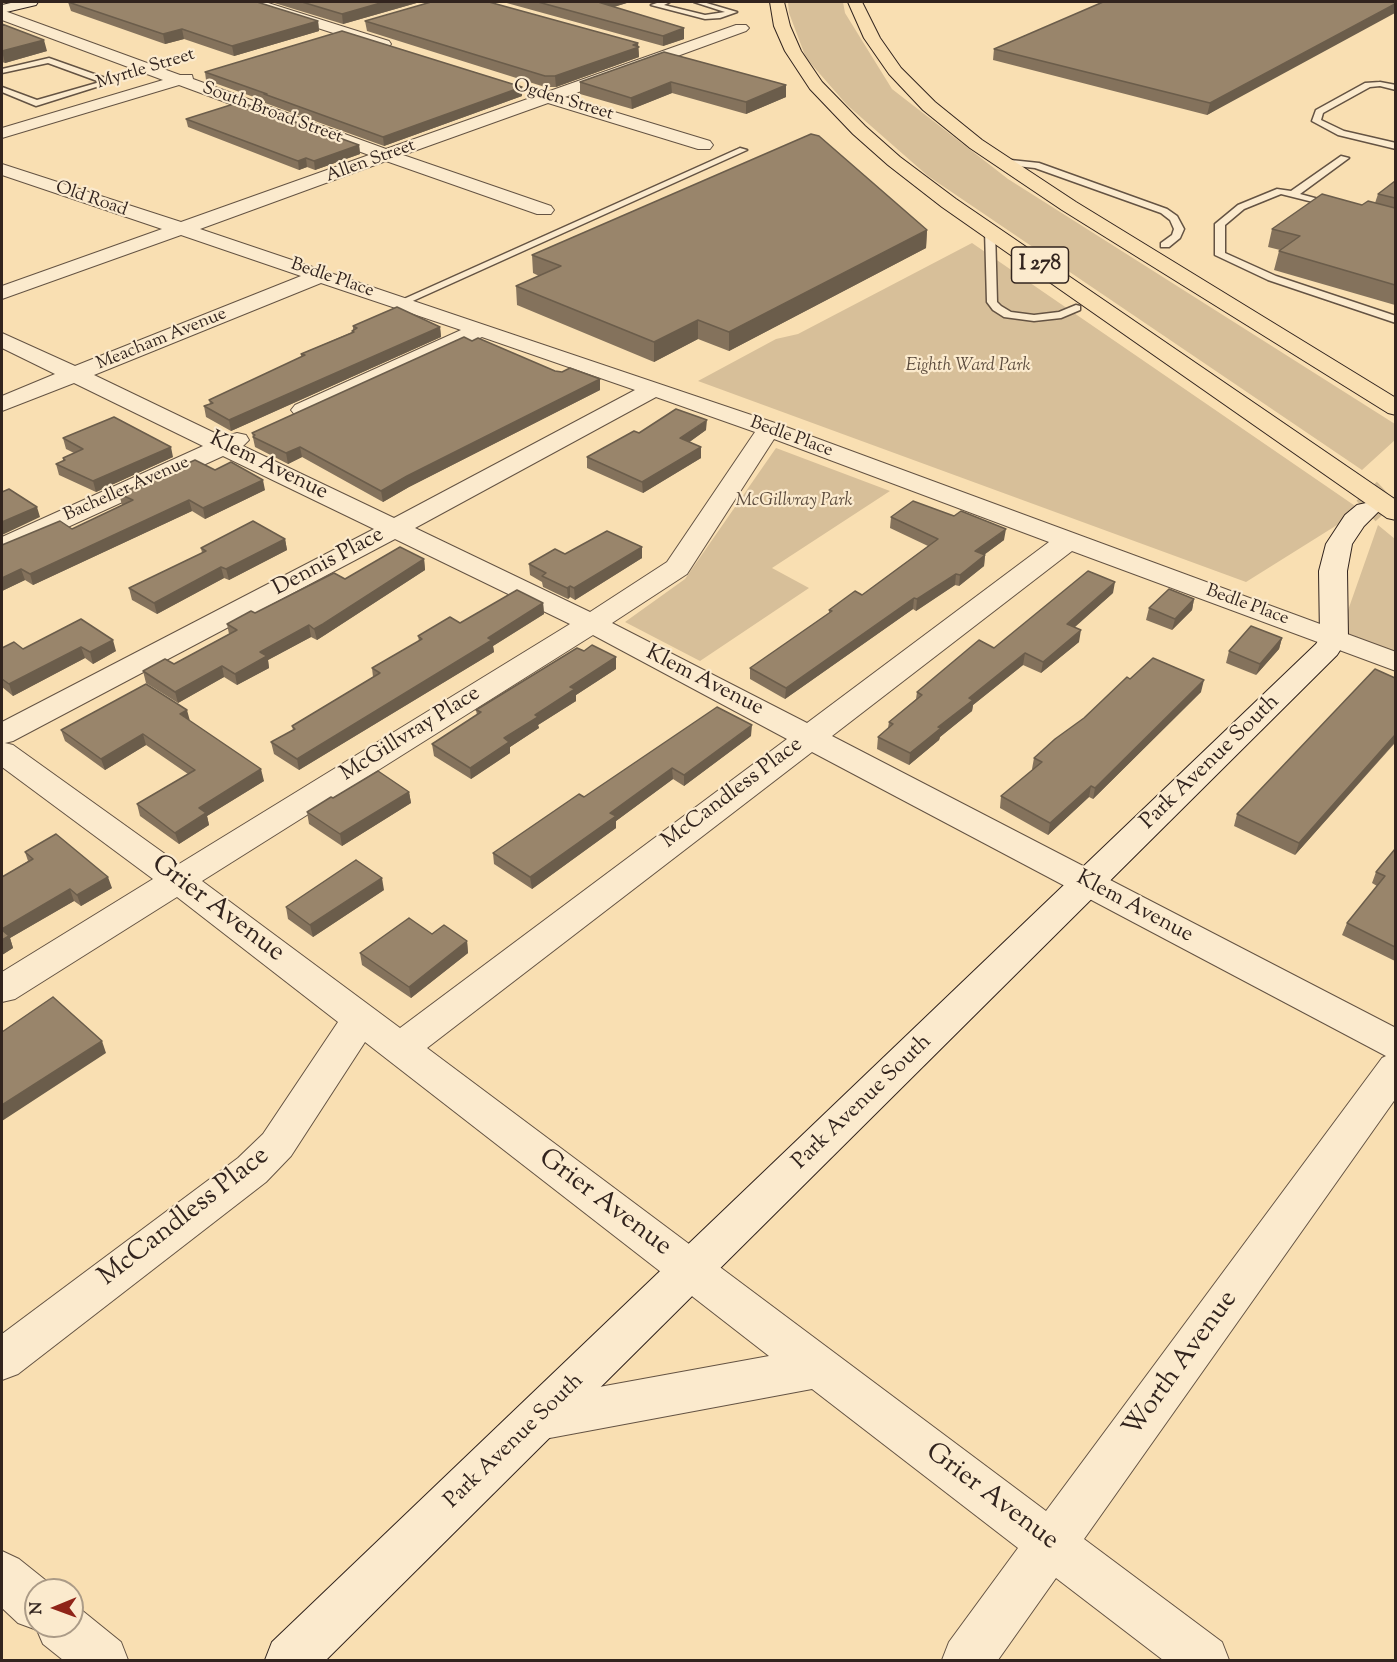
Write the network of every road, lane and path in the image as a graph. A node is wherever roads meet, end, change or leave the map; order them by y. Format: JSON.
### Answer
{"nodes":[{"id":1,"x":31,"y":2,"type":"edge"},
{"id":2,"x":251,"y":2,"type":"edge"},
{"id":3,"x":667,"y":2,"type":"edge"},
{"id":4,"x":697,"y":2,"type":"edge"},
{"id":5,"x":763,"y":2,"type":"edge"},
{"id":6,"x":777,"y":2,"type":"edge"},
{"id":7,"x":855,"y":2,"type":"edge"},
{"id":8,"x":873,"y":2,"type":"edge"},
{"id":9,"x":2,"y":9,"type":"edge"},
{"id":10,"x":2,"y":15,"type":"edge"},
{"id":11,"x":375,"y":21,"type":"edge"},
{"id":12,"x":741,"y":28,"type":"dead end"},
{"id":13,"x":342,"y":31,"type":"junction"},
{"id":14,"x":868,"y":31,"type":"junction"},
{"id":15,"x":310,"y":41,"type":"edge"},
{"id":16,"x":646,"y":48,"type":"edge"},
{"id":17,"x":398,"y":49,"type":"edge"},
{"id":18,"x":793,"y":51,"type":"junction"},
{"id":19,"x":668,"y":55,"type":"junction"},
{"id":20,"x":689,"y":61,"type":"edge"},
{"id":21,"x":2,"y":71,"type":"edge"},
{"id":22,"x":202,"y":73,"type":"dead end"},
{"id":23,"x":180,"y":80,"type":"junction"},
{"id":24,"x":1395,"y":88,"type":"edge"},
{"id":25,"x":2,"y":89,"type":"edge"},
{"id":26,"x":88,"y":89,"type":"junction"},
{"id":27,"x":523,"y":89,"type":"edge"},
{"id":28,"x":549,"y":98,"type":"junction"},
{"id":29,"x":113,"y":100,"type":"junction"},
{"id":30,"x":2,"y":118,"type":"edge"},
{"id":31,"x":23,"y":127,"type":"junction"},
{"id":32,"x":2,"y":133,"type":"edge"},
{"id":33,"x":704,"y":145,"type":"dead end"},
{"id":34,"x":1395,"y":146,"type":"edge"},
{"id":35,"x":743,"y":150,"type":"dead end"},
{"id":36,"x":388,"y":156,"type":"junction"},
{"id":37,"x":1344,"y":158,"type":"dead end"},
{"id":38,"x":1001,"y":162,"type":"junction"},
{"id":39,"x":2,"y":169,"type":"edge"},
{"id":40,"x":1293,"y":195,"type":"junction"},
{"id":41,"x":544,"y":210,"type":"dead end"},
{"id":42,"x":1350,"y":211,"type":"edge"},
{"id":43,"x":182,"y":228,"type":"junction"},
{"id":44,"x":990,"y":230,"type":"junction"},
{"id":45,"x":1165,"y":245,"type":"dead end"},
{"id":46,"x":322,"y":275,"type":"junction"},
{"id":47,"x":2,"y":293,"type":"edge"},
{"id":48,"x":402,"y":302,"type":"junction"},
{"id":49,"x":1076,"y":308,"type":"dead end"},
{"id":50,"x":1395,"y":320,"type":"edge"},
{"id":51,"x":481,"y":329,"type":"junction"},
{"id":52,"x":2,"y":339,"type":"edge"},
{"id":53,"x":74,"y":375,"type":"junction"},
{"id":54,"x":654,"y":388,"type":"junction"},
{"id":55,"x":2,"y":404,"type":"edge"},
{"id":56,"x":1395,"y":408,"type":"edge"},
{"id":57,"x":769,"y":429,"type":"junction"},
{"id":58,"x":224,"y":446,"type":"junction"},
{"id":59,"x":1381,"y":511,"type":"edge"},
{"id":60,"x":394,"y":529,"type":"junction"},
{"id":61,"x":1068,"y":541,"type":"junction"},
{"id":62,"x":2,"y":547,"type":"edge"},
{"id":63,"x":591,"y":623,"type":"junction"},
{"id":64,"x":1334,"y":638,"type":"junction"},
{"id":65,"x":1395,"y":662,"type":"edge"},
{"id":66,"x":2,"y":734,"type":"edge"},
{"id":67,"x":809,"y":737,"type":"junction"},
{"id":68,"x":2,"y":752,"type":"edge"},
{"id":69,"x":178,"y":880,"type":"junction"},
{"id":70,"x":1087,"y":884,"type":"junction"},
{"id":71,"x":2,"y":990,"type":"edge"},
{"id":72,"x":360,"y":1019,"type":"junction"},
{"id":73,"x":1395,"y":1045,"type":"edge"},
{"id":74,"x":399,"y":1049,"type":"junction"},
{"id":75,"x":1395,"y":1068,"type":"edge"},
{"id":76,"x":692,"y":1271,"type":"junction"},
{"id":77,"x":2,"y":1360,"type":"edge"},
{"id":78,"x":819,"y":1367,"type":"junction"},
{"id":79,"x":539,"y":1419,"type":"junction"},
{"id":80,"x":1052,"y":1544,"type":"junction"},
{"id":81,"x":2,"y":1576,"type":"edge"},
{"id":82,"x":24,"y":1595,"type":"edge"},
{"id":83,"x":76,"y":1638,"type":"edge"},
{"id":84,"x":103,"y":1660,"type":"edge"},
{"id":85,"x":290,"y":1660,"type":"edge"},
{"id":86,"x":967,"y":1660,"type":"edge"},
{"id":87,"x":1204,"y":1660,"type":"edge"}],
"edges":[{"from":1,"to":9,"type":"street"},
{"from":2,"to":13,"type":"street"},
{"from":3,"to":4,"type":"lane"},
{"from":5,"to":18,"type":"highway"},
{"from":6,"to":18,"type":"highway","number":"I 278"},
{"from":7,"to":14,"type":"highway"},
{"from":8,"to":14,"type":"highway"},
{"from":10,"to":23,"type":"street","name":"South Broad Street"},
{"from":11,"to":13,"type":"street"},
{"from":12,"to":19,"type":"street","name":"Allen Street"},
{"from":13,"to":15,"type":"street"},
{"from":13,"to":17,"type":"street"},
{"from":14,"to":38,"type":"highway"},
{"from":16,"to":19,"type":"street"},
{"from":18,"to":44,"type":"highway","number":"I 278"},
{"from":19,"to":20,"type":"street"},
{"from":19,"to":28,"type":"street","name":"Allen Street"},
{"from":21,"to":26,"type":"lane"},
{"from":22,"to":23,"type":"street","name":"Myrtle Street"},
{"from":23,"to":29,"type":"street","name":"Myrtle Street"},
{"from":23,"to":36,"type":"street","name":"South Broad Street"},
{"from":24,"to":34,"type":"lane"},
{"from":25,"to":26,"type":"lane"},
{"from":26,"to":29,"type":"lane"},
{"from":27,"to":28,"type":"street","name":"Ogden Street"},
{"from":28,"to":33,"type":"street","name":"Ogden Street"},
{"from":28,"to":36,"type":"street","name":"Allen Street"},
{"from":29,"to":31,"type":"street","name":"Myrtle Street"},
{"from":30,"to":31,"type":"street"},
{"from":31,"to":32,"type":"street","name":"Myrtle Street"},
{"from":35,"to":48,"type":"lane"},
{"from":36,"to":41,"type":"street","name":"South Broad Street"},
{"from":36,"to":43,"type":"street","name":"Allen Street"},
{"from":37,"to":40,"type":"lane"},
{"from":38,"to":45,"type":"lane"},
{"from":38,"to":56,"type":"highway"},
{"from":39,"to":43,"type":"street","name":"Old Road"},
{"from":40,"to":42,"type":"lane"},
{"from":40,"to":50,"type":"lane"},
{"from":43,"to":46,"type":"street","name":"Bedle Place"},
{"from":43,"to":47,"type":"street","name":"Allen Street"},
{"from":44,"to":49,"type":"lane"},
{"from":44,"to":59,"type":"highway","number":"I 278"},
{"from":46,"to":48,"type":"street","name":"Bedle Place"},
{"from":46,"to":53,"type":"street","name":"Meacham Avenue"},
{"from":48,"to":51,"type":"street","name":"Bedle Place"},
{"from":51,"to":54,"type":"street","name":"Bedle Place"},
{"from":51,"to":58,"type":"street","name":"Bacheller Avenue"},
{"from":52,"to":53,"type":"street","name":"Klem Avenue"},
{"from":53,"to":55,"type":"street","name":"Meacham Avenue"},
{"from":53,"to":58,"type":"street","name":"Klem Avenue"},
{"from":54,"to":57,"type":"street","name":"Bedle Place"},
{"from":54,"to":60,"type":"street","name":"Dennis Place"},
{"from":57,"to":61,"type":"street","name":"Bedle Place"},
{"from":57,"to":63,"type":"street","name":"McGillvray Place"},
{"from":58,"to":60,"type":"street","name":"Klem Avenue"},
{"from":58,"to":62,"type":"street","name":"Bacheller Avenue"},
{"from":59,"to":64,"type":"street"},
{"from":60,"to":63,"type":"street","name":"Klem Avenue"},
{"from":60,"to":66,"type":"street","name":"Dennis Place"},
{"from":61,"to":64,"type":"street","name":"Bedle Place"},
{"from":61,"to":67,"type":"street","name":"McCandless Place"},
{"from":63,"to":67,"type":"street","name":"Klem Avenue"},
{"from":63,"to":69,"type":"street","name":"McGillvray Place"},
{"from":64,"to":65,"type":"street","name":"Bedle Place"},
{"from":64,"to":70,"type":"street","name":"Park Avenue South"},
{"from":67,"to":70,"type":"street","name":"Klem Avenue"},
{"from":67,"to":74,"type":"street","name":"McCandless Place"},
{"from":68,"to":69,"type":"street","name":"Grier Avenue"},
{"from":69,"to":71,"type":"street","name":"McGillvray Place"},
{"from":69,"to":72,"type":"street","name":"Grier Avenue"},
{"from":70,"to":73,"type":"street","name":"Klem Avenue"},
{"from":70,"to":76,"type":"street","name":"Park Avenue South"},
{"from":72,"to":74,"type":"street","name":"Grier Avenue"},
{"from":72,"to":77,"type":"street","name":"McCandless Place"},
{"from":74,"to":76,"type":"street","name":"Grier Avenue"},
{"from":75,"to":80,"type":"street","name":"Worth Avenue"},
{"from":76,"to":78,"type":"street","name":"Grier Avenue"},
{"from":76,"to":79,"type":"street","name":"Park Avenue South"},
{"from":78,"to":79,"type":"street"},
{"from":78,"to":80,"type":"street","name":"Grier Avenue"},
{"from":79,"to":85,"type":"street","name":"Park Avenue South"},
{"from":80,"to":86,"type":"street","name":"Worth Avenue"},
{"from":80,"to":87,"type":"street","name":"Grier Avenue"},
{"from":81,"to":82,"type":"street"},
{"from":83,"to":84,"type":"street"}]}
